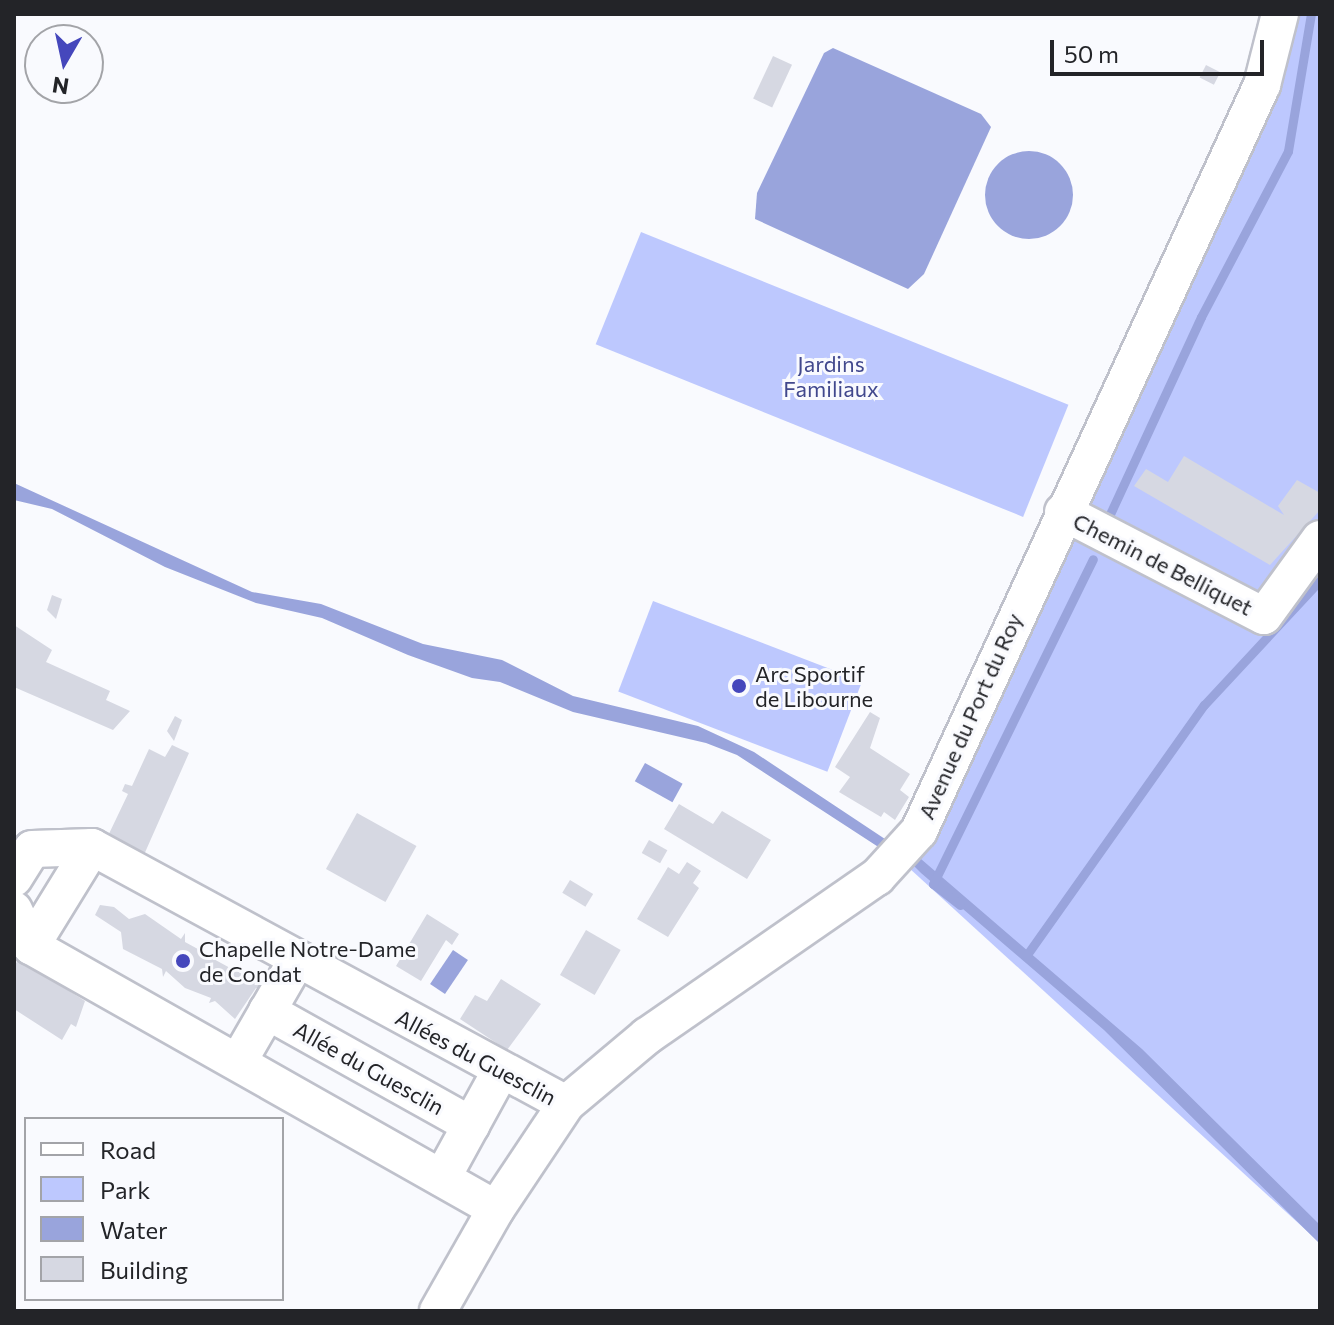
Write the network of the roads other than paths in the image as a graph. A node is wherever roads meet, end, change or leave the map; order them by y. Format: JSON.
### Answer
{"nodes":[{"id":1,"x":1280,"y":14,"type":"edge"},
{"id":2,"x":1063,"y":512,"type":"junction"},
{"id":3,"x":1320,"y":539,"type":"edge"},
{"id":4,"x":92,"y":847,"type":"junction"},
{"id":5,"x":14,"y":878,"type":"edge"},
{"id":6,"x":14,"y":910,"type":"edge"},
{"id":7,"x":31,"y":946,"type":"junction"},
{"id":8,"x":297,"y":960,"type":"junction"},
{"id":9,"x":267,"y":1011,"type":"junction"},
{"id":10,"x":238,"y":1062,"type":"junction"},
{"id":11,"x":500,"y":1072,"type":"junction"},
{"id":12,"x":566,"y":1104,"type":"junction"},
{"id":13,"x":471,"y":1125,"type":"junction"},
{"id":14,"x":442,"y":1178,"type":"junction"},
{"id":15,"x":496,"y":1209,"type":"junction"},
{"id":16,"x":438,"y":1311,"type":"edge"}],
"edges":[{"from":1,"to":2,"type":"street","name":"Avenue du Port du Roy"},
{"from":2,"to":3,"type":"street","name":"Chemin de Belliquet"},
{"from":2,"to":12,"type":"street","name":"Avenue du Port du Roy"},
{"from":4,"to":5,"type":"street"},
{"from":4,"to":7,"type":"street"},
{"from":4,"to":8,"type":"street","name":"Allées du Guesclin"},
{"from":6,"to":7,"type":"street"},
{"from":7,"to":10,"type":"street"},
{"from":8,"to":9,"type":"street","name":"Allée du Guesclin"},
{"from":8,"to":11,"type":"street","name":"Allées du Guesclin"},
{"from":9,"to":10,"type":"street","name":"Allée du Guesclin"},
{"from":9,"to":13,"type":"street","name":"Allée du Guesclin"},
{"from":10,"to":14,"type":"street"},
{"from":11,"to":12,"type":"street","name":"Allées du Guesclin"},
{"from":11,"to":13,"type":"street","name":"Allée du Guesclin"},
{"from":12,"to":15,"type":"street","name":"Avenue du Port du Roy"},
{"from":13,"to":14,"type":"street","name":"Allée du Guesclin"},
{"from":14,"to":15,"type":"street"},
{"from":15,"to":16,"type":"street","name":"Avenue du Port du Roy"}]}
